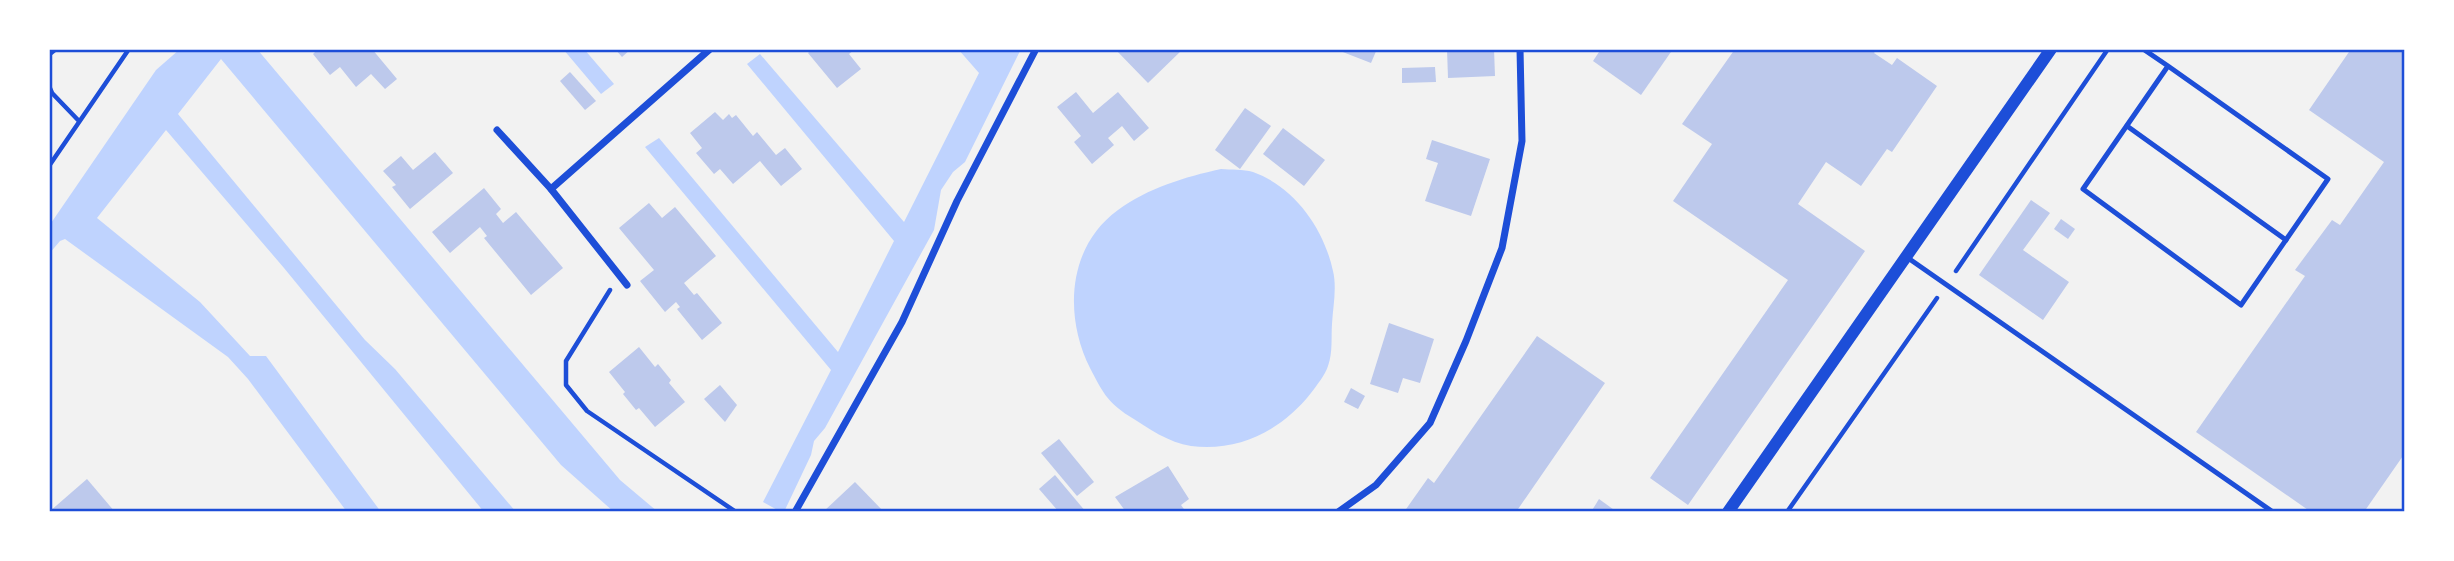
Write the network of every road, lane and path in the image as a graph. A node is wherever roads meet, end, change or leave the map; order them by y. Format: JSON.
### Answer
{"nodes":[{"id":1,"x":54,"y":49,"type":"edge"},
{"id":2,"x":129,"y":49,"type":"edge"},
{"id":3,"x":710,"y":49,"type":"edge"},
{"id":4,"x":1036,"y":49,"type":"edge"},
{"id":5,"x":1520,"y":49,"type":"edge"},
{"id":6,"x":2051,"y":49,"type":"edge"},
{"id":7,"x":2143,"y":49,"type":"edge"},
{"id":8,"x":49,"y":53,"type":"edge"},
{"id":9,"x":2168,"y":66,"type":"junction"},
{"id":10,"x":49,"y":86,"type":"edge"},
{"id":11,"x":78,"y":120,"type":"junction"},
{"id":12,"x":2127,"y":126,"type":"junction"},
{"id":13,"x":497,"y":130,"type":"dead end"},
{"id":14,"x":49,"y":166,"type":"edge"},
{"id":15,"x":551,"y":190,"type":"junction"},
{"id":16,"x":2286,"y":240,"type":"junction"},
{"id":17,"x":1906,"y":257,"type":"junction"},
{"id":18,"x":618,"y":274,"type":"junction"},
{"id":19,"x":627,"y":285,"type":"dead end"},
{"id":20,"x":736,"y":512,"type":"edge"},
{"id":21,"x":795,"y":512,"type":"edge"},
{"id":22,"x":1338,"y":512,"type":"edge"},
{"id":23,"x":1728,"y":512,"type":"edge"},
{"id":24,"x":2273,"y":512,"type":"edge"}],
"edges":[{"from":1,"to":8,"type":"street"},
{"from":2,"to":11,"type":"path"},
{"from":3,"to":15,"type":"street"},
{"from":4,"to":21,"type":"street"},
{"from":5,"to":22,"type":"street"},
{"from":6,"to":17,"type":"street"},
{"from":7,"to":9,"type":"lane"},
{"from":9,"to":12,"type":"lane"},
{"from":9,"to":16,"type":"lane"},
{"from":10,"to":11,"type":"path"},
{"from":11,"to":14,"type":"path"},
{"from":12,"to":16,"type":"lane"},
{"from":12,"to":16,"type":"lane"},
{"from":13,"to":15,"type":"street"},
{"from":15,"to":18,"type":"street"},
{"from":17,"to":23,"type":"street"},
{"from":17,"to":24,"type":"lane"},
{"from":18,"to":19,"type":"street"},
{"from":18,"to":20,"type":"path"}]}
